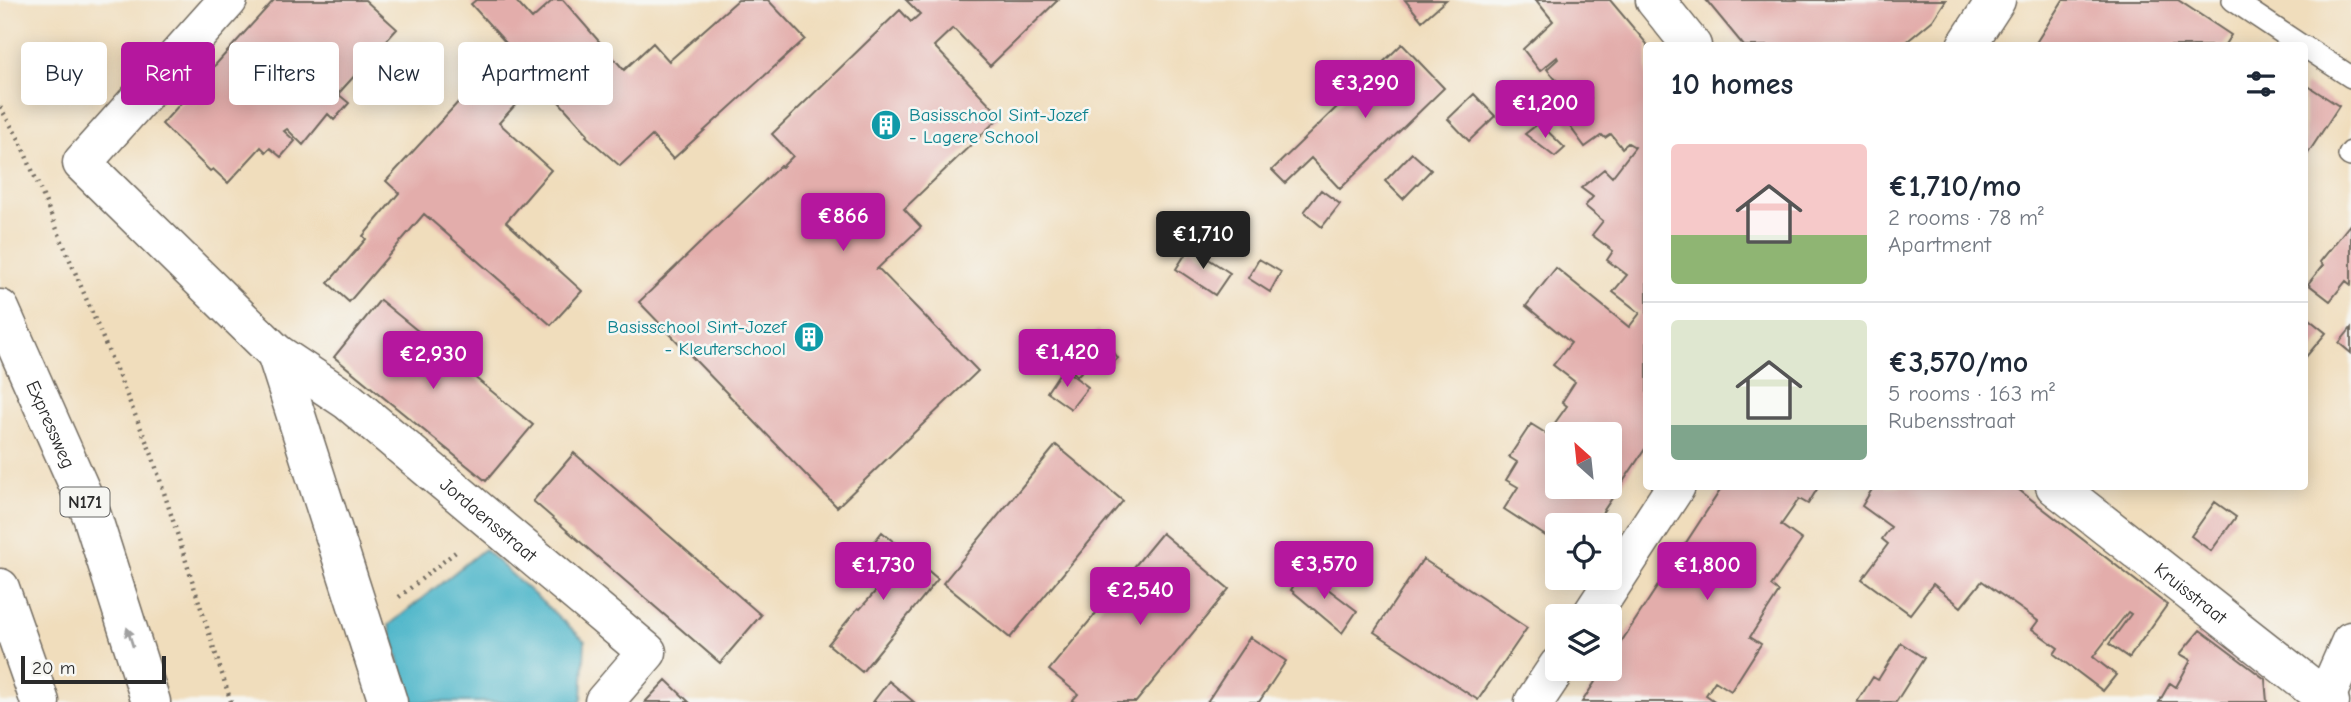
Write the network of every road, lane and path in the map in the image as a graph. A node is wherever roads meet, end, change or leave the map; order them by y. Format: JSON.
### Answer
{"nodes":[{"id":1,"x":228,"y":0,"type":"edge"},
{"id":2,"x":1655,"y":0,"type":"edge"},
{"id":3,"x":1996,"y":0,"type":"edge"},
{"id":4,"x":2233,"y":0,"type":"edge"},
{"id":5,"x":1689,"y":42,"type":"edge"},
{"id":6,"x":1969,"y":42,"type":"edge"},
{"id":7,"x":2298,"y":42,"type":"edge"},
{"id":8,"x":2308,"y":49,"type":"edge"},
{"id":9,"x":2351,"y":77,"type":"edge"},
{"id":10,"x":0,"y":107,"type":"edge"},
{"id":11,"x":0,"y":309,"type":"edge"},
{"id":12,"x":276,"y":353,"type":"junction"},
{"id":13,"x":1673,"y":490,"type":"edge"},
{"id":14,"x":2060,"y":490,"type":"edge"},
{"id":15,"x":493,"y":523,"type":"junction"},
{"id":16,"x":0,"y":588,"type":"edge"},
{"id":17,"x":1599,"y":604,"type":"edge"},
{"id":18,"x":363,"y":626,"type":"junction"},
{"id":19,"x":2351,"y":641,"type":"edge"},
{"id":20,"x":1548,"y":681,"type":"edge"},
{"id":21,"x":2327,"y":701,"type":"edge"},
{"id":22,"x":40,"y":702,"type":"edge"},
{"id":23,"x":150,"y":702,"type":"edge"},
{"id":24,"x":231,"y":702,"type":"edge"},
{"id":25,"x":388,"y":702,"type":"edge"},
{"id":26,"x":604,"y":702,"type":"edge"},
{"id":27,"x":1534,"y":702,"type":"edge"}],
"edges":[{"from":1,"to":12,"type":"main road","name":"Jordaensstraat"},
{"from":2,"to":5,"type":"main road"},
{"from":3,"to":6,"type":"main road"},
{"from":4,"to":7,"type":"lane"},
{"from":8,"to":9,"type":"lane"},
{"from":10,"to":24,"type":"path"},
{"from":23,"to":11,"type":"main road","name":"Expressweg","number":"N171","one_way":true},
{"from":12,"to":15,"type":"main road","name":"Jordaensstraat"},
{"from":12,"to":18,"type":"main road","name":"Jordaensstraat"},
{"from":13,"to":17,"type":"main road"},
{"from":14,"to":21,"type":"main road","name":"Kruisstraat"},
{"from":15,"to":18,"type":"path"},
{"from":15,"to":26,"type":"main road","name":"Jordaensstraat"},
{"from":16,"to":22,"type":"main road"},
{"from":18,"to":25,"type":"main road","name":"Jordaensstraat"},
{"from":19,"to":21,"type":"main road"},
{"from":20,"to":27,"type":"main road"}]}
